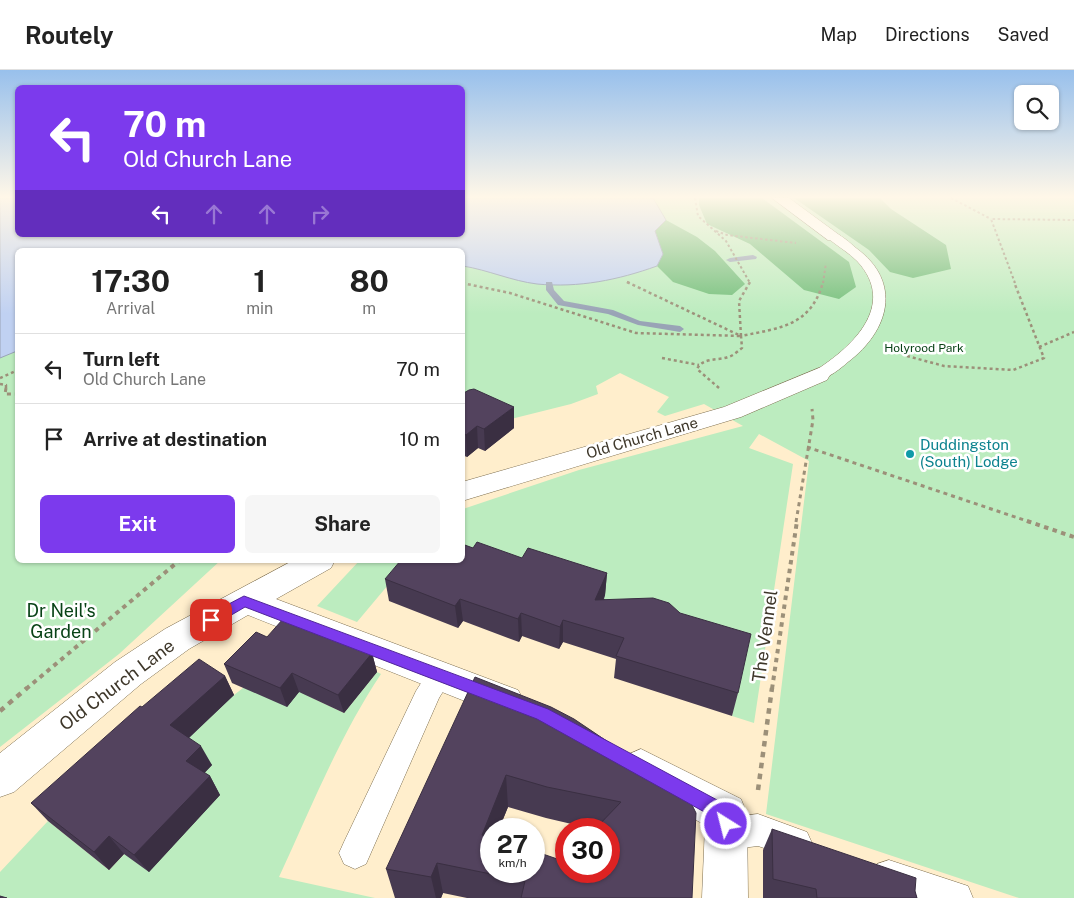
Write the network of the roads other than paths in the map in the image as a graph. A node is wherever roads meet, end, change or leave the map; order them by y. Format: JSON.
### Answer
{"nodes":[{"id":1,"x":834,"y":237,"type":"edge"},
{"id":2,"x":819,"y":374,"type":"joint"},
{"id":3,"x":465,"y":491,"type":"edge"},
{"id":4,"x":314,"y":563,"type":"edge"},
{"id":5,"x":244,"y":601,"type":"junction"},
{"id":6,"x":439,"y":677,"type":"junction"},
{"id":7,"x":534,"y":711,"type":"edge"},
{"id":8,"x":612,"y":752,"type":"edge"},
{"id":9,"x":0,"y":778,"type":"edge"},
{"id":10,"x":726,"y":824,"type":"junction"},
{"id":11,"x":355,"y":853,"type":"dead end"},
{"id":12,"x":824,"y":853,"type":"edge"},
{"id":13,"x":861,"y":867,"type":"edge"},
{"id":14,"x":725,"y":898,"type":"edge"},
{"id":15,"x":956,"y":898,"type":"edge"}],
"edges":[{"from":1,"to":2,"type":"lane"},
{"from":2,"to":3,"type":"street","name":"Old Church Lane"},
{"from":4,"to":5,"type":"street","name":"Old Church Lane"},
{"from":5,"to":6,"type":"street"},
{"from":5,"to":9,"type":"street","name":"Old Church Lane"},
{"from":6,"to":7,"type":"street"},
{"from":6,"to":11,"type":"lane"},
{"from":8,"to":10,"type":"street"},
{"from":10,"to":12,"type":"lane"},
{"from":10,"to":14,"type":"street"},
{"from":13,"to":15,"type":"lane"}]}
